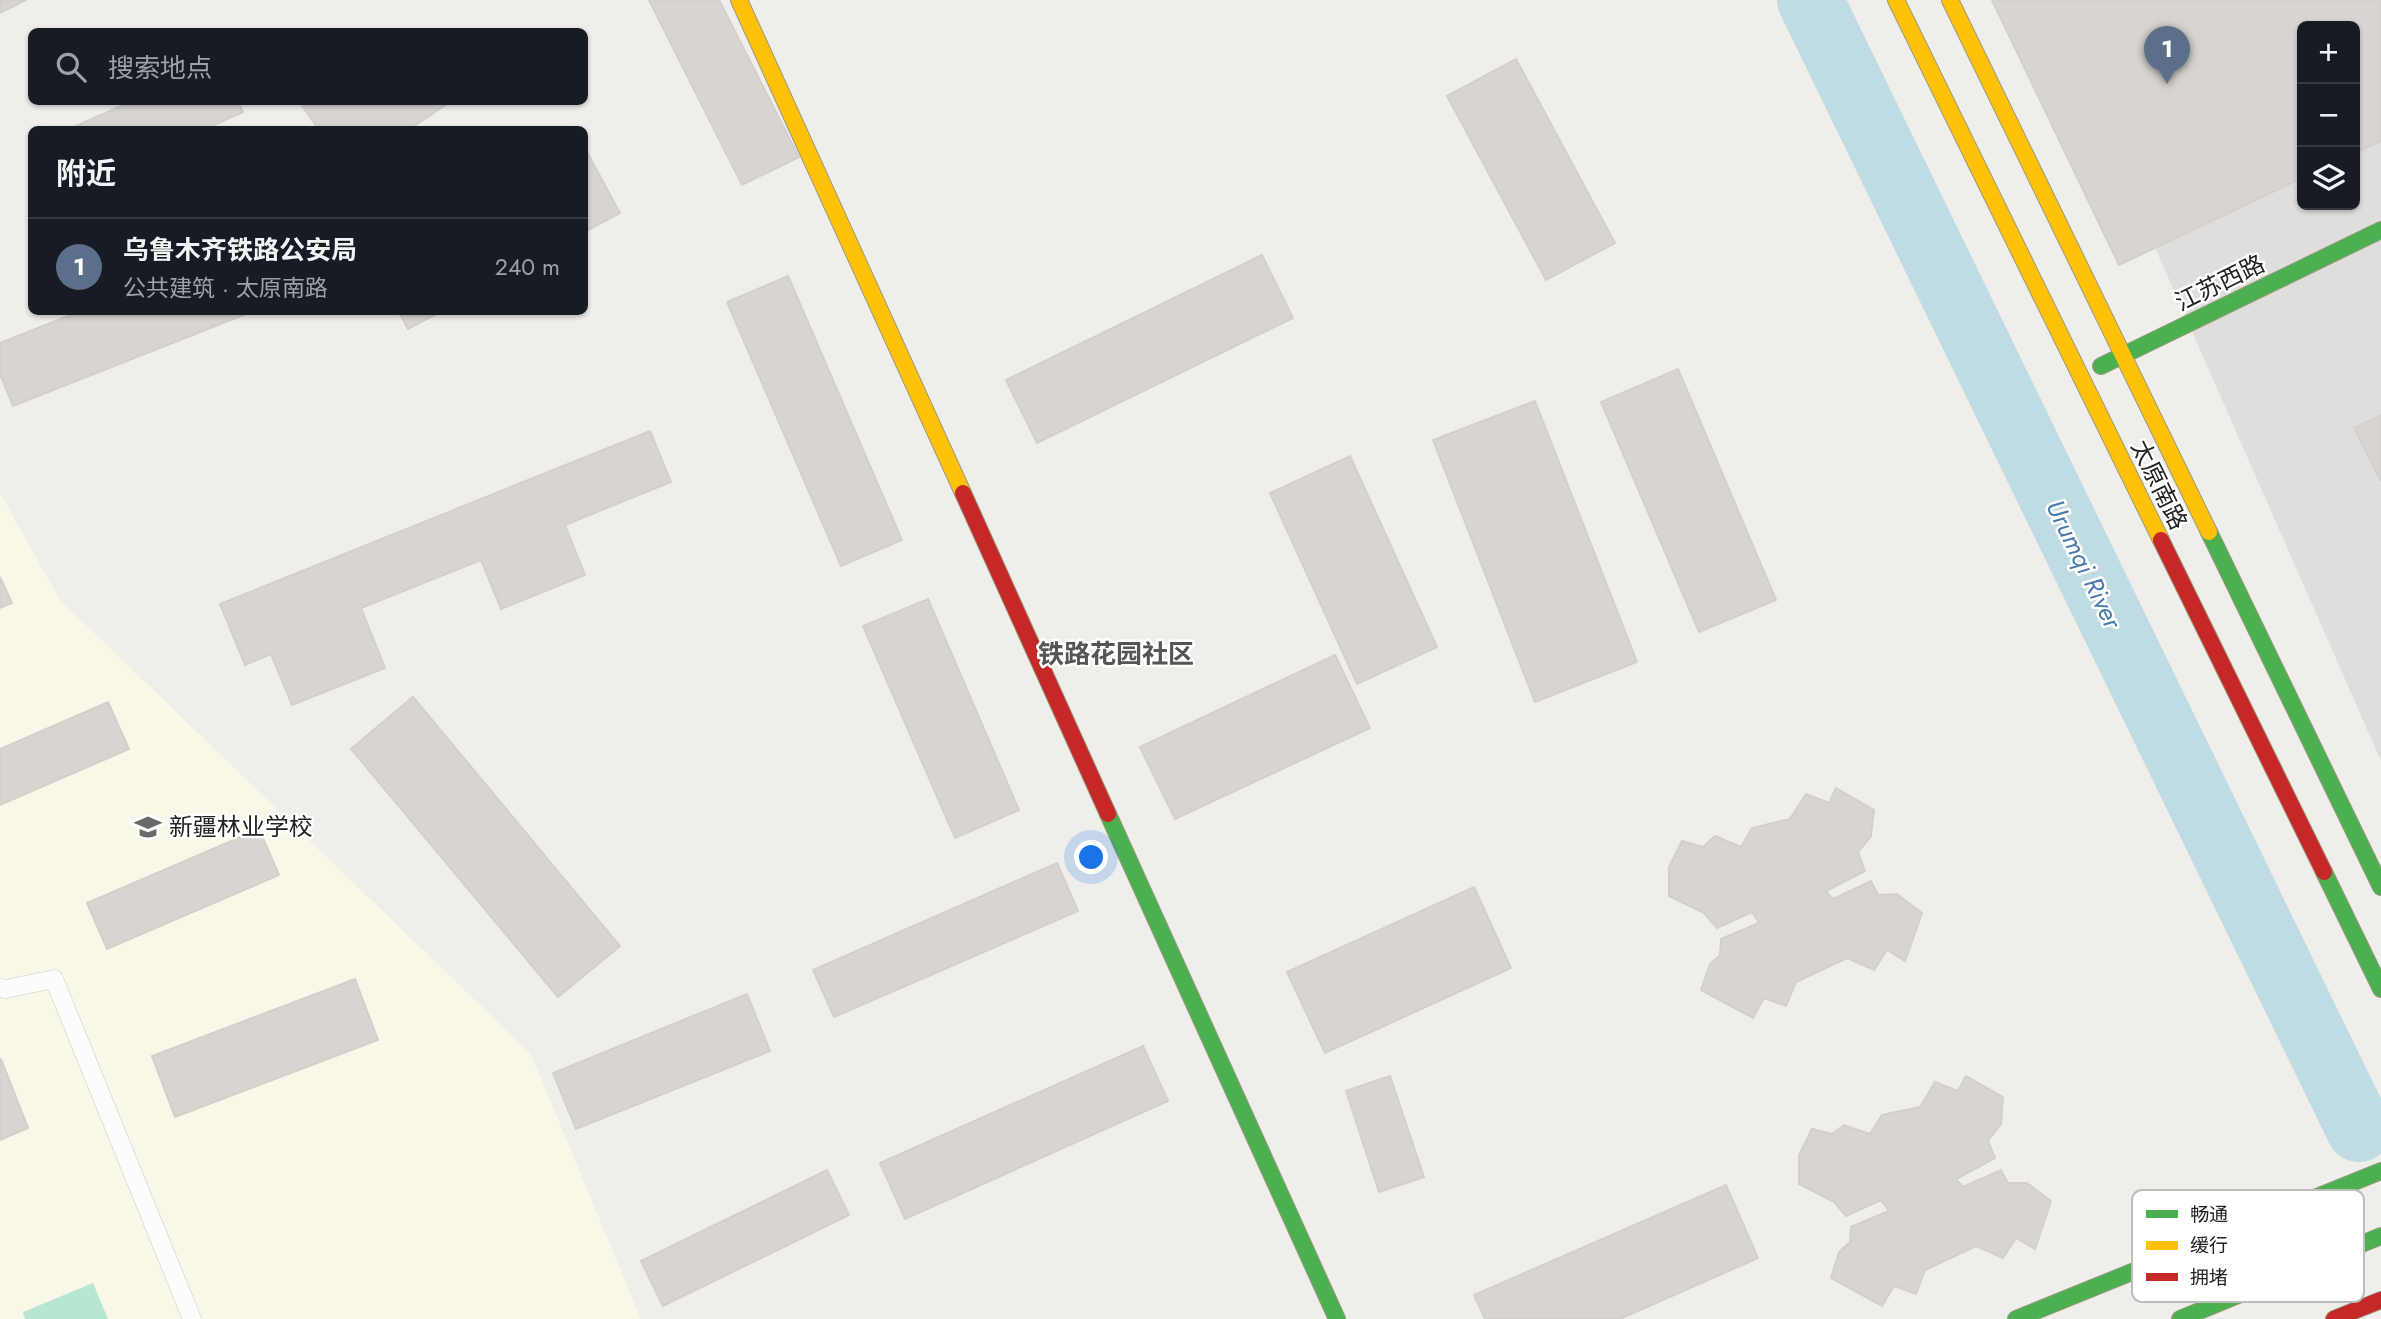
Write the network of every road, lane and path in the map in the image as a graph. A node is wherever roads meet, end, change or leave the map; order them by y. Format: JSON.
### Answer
{"nodes":[{"id":1,"x":739,"y":0,"type":"edge"},
{"id":2,"x":1896,"y":0,"type":"edge"},
{"id":3,"x":1950,"y":0,"type":"edge"},
{"id":4,"x":2381,"y":230,"type":"edge"},
{"id":5,"x":2123,"y":355,"type":"junction"},
{"id":6,"x":2080,"y":376,"type":"junction"},
{"id":7,"x":2381,"y":887,"type":"edge"},
{"id":8,"x":0,"y":988,"type":"edge"},
{"id":9,"x":2381,"y":989,"type":"edge"},
{"id":10,"x":2381,"y":1171,"type":"edge"},
{"id":11,"x":2334,"y":1190,"type":"edge"},
{"id":12,"x":2381,"y":1236,"type":"edge"},
{"id":13,"x":2364,"y":1243,"type":"edge"},
{"id":14,"x":2132,"y":1272,"type":"edge"},
{"id":15,"x":2381,"y":1300,"type":"edge"},
{"id":16,"x":2221,"y":1302,"type":"edge"},
{"id":17,"x":192,"y":1319,"type":"edge"},
{"id":18,"x":1337,"y":1319,"type":"edge"},
{"id":19,"x":2016,"y":1319,"type":"edge"},
{"id":20,"x":2180,"y":1319,"type":"edge"},
{"id":21,"x":2334,"y":1319,"type":"edge"}],
"edges":[{"from":1,"to":18,"type":"main road"},
{"from":2,"to":6,"type":"main road","name":"太原南路"},
{"from":3,"to":5,"type":"main road"},
{"from":4,"to":5,"type":"main road","name":"江苏西路"},
{"from":5,"to":6,"type":"main road","name":"江苏西路"},
{"from":5,"to":7,"type":"main road"},
{"from":6,"to":9,"type":"main road","name":"太原南路"},
{"from":8,"to":17,"type":"lane"},
{"from":10,"to":11,"type":"main road"},
{"from":12,"to":13,"type":"main road"},
{"from":14,"to":19,"type":"main road"},
{"from":15,"to":21,"type":"main road"},
{"from":16,"to":20,"type":"main road"}]}
